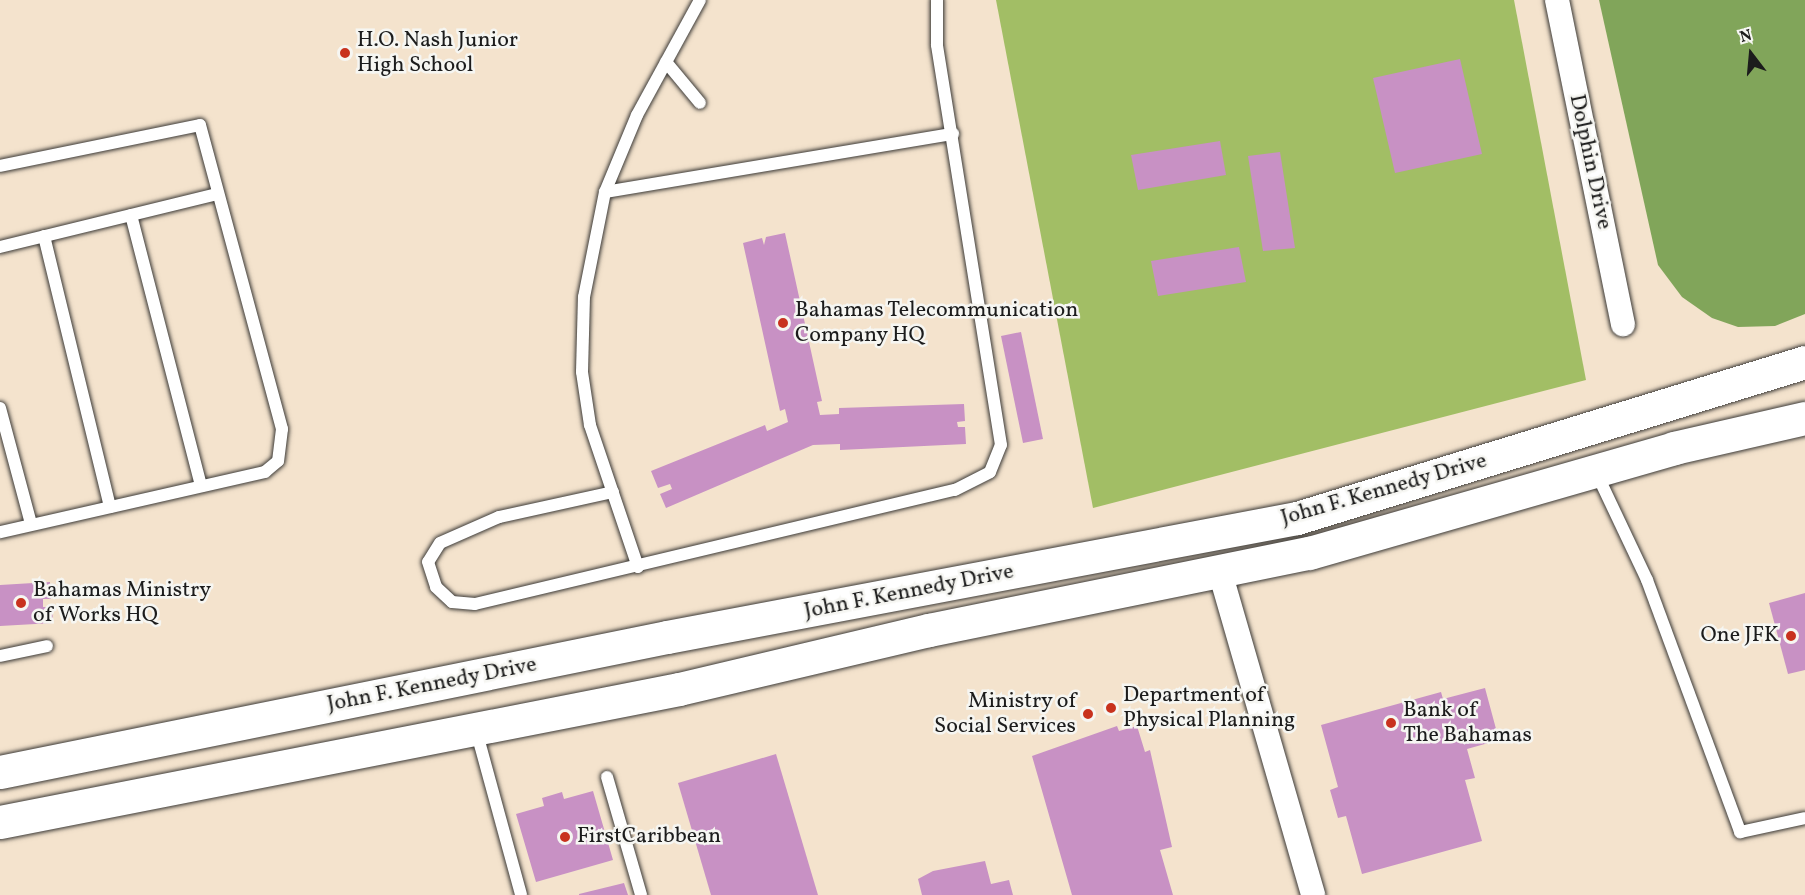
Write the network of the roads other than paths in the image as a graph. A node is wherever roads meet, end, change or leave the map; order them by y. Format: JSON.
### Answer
{"nodes":[{"id":1,"x":700,"y":0,"type":"edge"},
{"id":2,"x":937,"y":0,"type":"edge"},
{"id":3,"x":1557,"y":0,"type":"edge"},
{"id":4,"x":666,"y":62,"type":"junction"},
{"id":5,"x":700,"y":104,"type":"dead end"},
{"id":6,"x":953,"y":134,"type":"junction"},
{"id":7,"x":0,"y":166,"type":"edge"},
{"id":8,"x":605,"y":192,"type":"junction"},
{"id":9,"x":218,"y":194,"type":"junction"},
{"id":10,"x":131,"y":215,"type":"junction"},
{"id":11,"x":44,"y":236,"type":"junction"},
{"id":12,"x":0,"y":247,"type":"edge"},
{"id":13,"x":1623,"y":324,"type":"dead end"},
{"id":14,"x":1805,"y":362,"type":"edge"},
{"id":15,"x":0,"y":408,"type":"edge"},
{"id":16,"x":1805,"y":418,"type":"edge"},
{"id":17,"x":1596,"y":470,"type":"junction"},
{"id":18,"x":201,"y":486,"type":"junction"},
{"id":19,"x":613,"y":492,"type":"junction"},
{"id":20,"x":110,"y":507,"type":"junction"},
{"id":21,"x":31,"y":524,"type":"junction"},
{"id":22,"x":0,"y":532,"type":"edge"},
{"id":23,"x":638,"y":567,"type":"junction"},
{"id":24,"x":1220,"y":572,"type":"junction"},
{"id":25,"x":47,"y":645,"type":"dead end"},
{"id":26,"x":0,"y":656,"type":"edge"},
{"id":27,"x":476,"y":728,"type":"junction"},
{"id":28,"x":0,"y":772,"type":"edge"},
{"id":29,"x":607,"y":777,"type":"dead end"},
{"id":30,"x":1805,"y":818,"type":"edge"},
{"id":31,"x":0,"y":822,"type":"edge"},
{"id":32,"x":521,"y":895,"type":"edge"},
{"id":33,"x":641,"y":895,"type":"edge"},
{"id":34,"x":1313,"y":895,"type":"edge"}],
"edges":[{"from":1,"to":4,"type":"lane"},
{"from":2,"to":6,"type":"lane"},
{"from":3,"to":13,"type":"street","name":"Dolphin Drive"},
{"from":4,"to":5,"type":"lane"},
{"from":4,"to":8,"type":"lane"},
{"from":6,"to":8,"type":"lane"},
{"from":6,"to":23,"type":"lane"},
{"from":7,"to":9,"type":"lane"},
{"from":8,"to":19,"type":"lane"},
{"from":9,"to":10,"type":"lane"},
{"from":9,"to":18,"type":"lane"},
{"from":10,"to":11,"type":"lane"},
{"from":10,"to":18,"type":"lane"},
{"from":11,"to":12,"type":"lane"},
{"from":11,"to":20,"type":"lane"},
{"from":14,"to":28,"type":"highway","name":"John F. Kennedy Drive"},
{"from":15,"to":21,"type":"lane"},
{"from":16,"to":17,"type":"highway","name":"John F. Kennedy Drive"},
{"from":17,"to":24,"type":"highway","name":"John F. Kennedy Drive"},
{"from":17,"to":30,"type":"lane"},
{"from":18,"to":20,"type":"lane"},
{"from":19,"to":23,"type":"lane"},
{"from":19,"to":23,"type":"lane"},
{"from":20,"to":21,"type":"lane"},
{"from":21,"to":22,"type":"lane"},
{"from":24,"to":27,"type":"highway","name":"John F. Kennedy Drive"},
{"from":24,"to":34,"type":"street"},
{"from":25,"to":26,"type":"lane"},
{"from":27,"to":31,"type":"highway","name":"John F. Kennedy Drive"},
{"from":27,"to":32,"type":"lane"},
{"from":29,"to":33,"type":"lane"}]}
